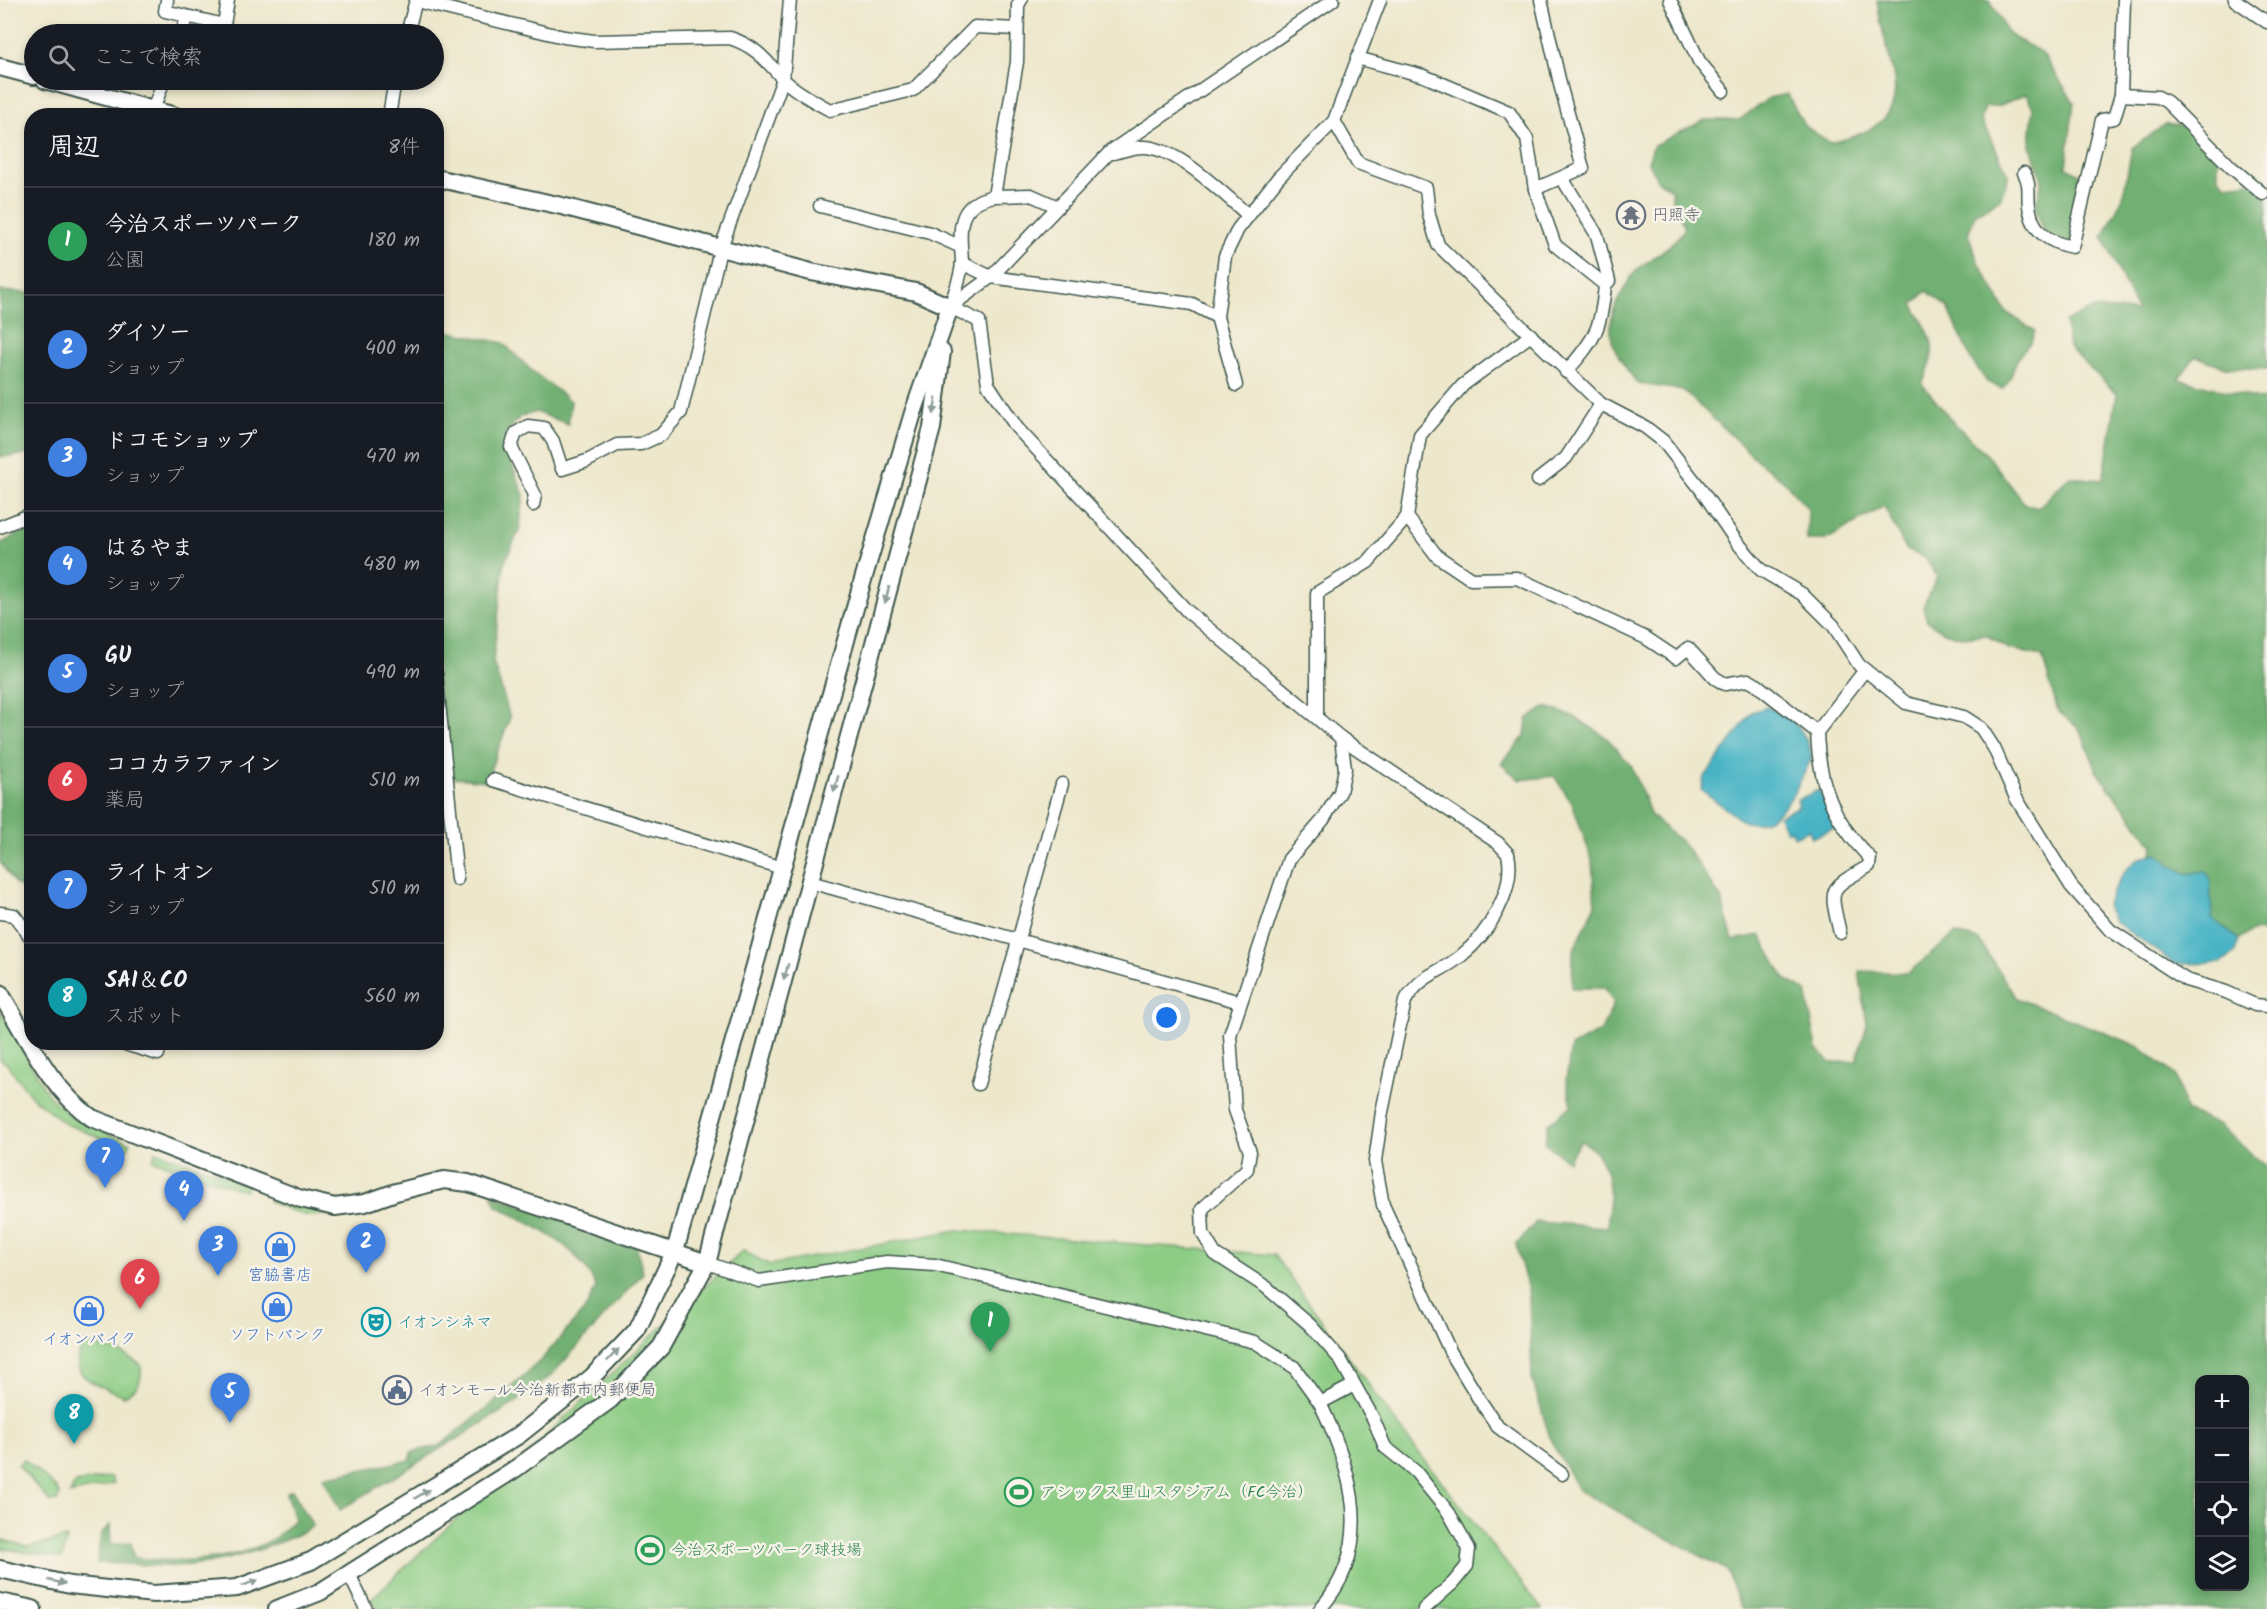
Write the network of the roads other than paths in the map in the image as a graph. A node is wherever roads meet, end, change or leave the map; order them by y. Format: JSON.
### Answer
{"nodes":[{"id":1,"x":167,"y":0,"type":"edge"},
{"id":2,"x":228,"y":0,"type":"edge"},
{"id":3,"x":416,"y":0,"type":"edge"},
{"id":4,"x":790,"y":0,"type":"edge"},
{"id":5,"x":1021,"y":0,"type":"edge"},
{"id":6,"x":1333,"y":0,"type":"edge"},
{"id":7,"x":1380,"y":0,"type":"edge"},
{"id":8,"x":1541,"y":0,"type":"edge"},
{"id":9,"x":1670,"y":0,"type":"edge"},
{"id":10,"x":2124,"y":0,"type":"edge"},
{"id":11,"x":2235,"y":0,"type":"edge"},
{"id":12,"x":187,"y":19,"type":"junction"},
{"id":13,"x":2267,"y":22,"type":"edge"},
{"id":14,"x":185,"y":24,"type":"edge"},
{"id":15,"x":218,"y":24,"type":"edge"},
{"id":16,"x":224,"y":24,"type":"edge"},
{"id":17,"x":410,"y":24,"type":"edge"},
{"id":18,"x":1017,"y":29,"type":"junction"},
{"id":19,"x":1357,"y":58,"type":"junction"},
{"id":20,"x":0,"y":67,"type":"edge"},
{"id":21,"x":24,"y":73,"type":"edge"},
{"id":22,"x":783,"y":79,"type":"junction"},
{"id":23,"x":81,"y":90,"type":"edge"},
{"id":24,"x":160,"y":90,"type":"edge"},
{"id":25,"x":393,"y":90,"type":"edge"},
{"id":26,"x":1723,"y":91,"type":"dead end"},
{"id":27,"x":2121,"y":95,"type":"junction"},
{"id":28,"x":146,"y":108,"type":"edge"},
{"id":29,"x":154,"y":108,"type":"edge"},
{"id":30,"x":390,"y":108,"type":"edge"},
{"id":31,"x":1334,"y":121,"type":"junction"},
{"id":32,"x":1108,"y":154,"type":"junction"},
{"id":33,"x":2024,"y":173,"type":"dead end"},
{"id":34,"x":1562,"y":178,"type":"junction"},
{"id":35,"x":444,"y":180,"type":"edge"},
{"id":36,"x":1535,"y":189,"type":"junction"},
{"id":37,"x":2263,"y":195,"type":"dead end"},
{"id":38,"x":994,"y":196,"type":"junction"},
{"id":39,"x":820,"y":206,"type":"dead end"},
{"id":40,"x":1056,"y":206,"type":"junction"},
{"id":41,"x":1248,"y":215,"type":"junction"},
{"id":42,"x":959,"y":246,"type":"junction"},
{"id":43,"x":720,"y":250,"type":"junction"},
{"id":44,"x":962,"y":263,"type":"junction"},
{"id":45,"x":991,"y":277,"type":"junction"},
{"id":46,"x":1605,"y":285,"type":"junction"},
{"id":47,"x":950,"y":307,"type":"junction"},
{"id":48,"x":1217,"y":317,"type":"junction"},
{"id":49,"x":1531,"y":335,"type":"junction"},
{"id":50,"x":1566,"y":372,"type":"junction"},
{"id":51,"x":1236,"y":385,"type":"dead end"},
{"id":52,"x":1601,"y":404,"type":"junction"},
{"id":53,"x":1538,"y":480,"type":"dead end"},
{"id":54,"x":533,"y":505,"type":"dead end"},
{"id":55,"x":24,"y":517,"type":"edge"},
{"id":56,"x":1407,"y":517,"type":"junction"},
{"id":57,"x":0,"y":527,"type":"edge"},
{"id":58,"x":1865,"y":670,"type":"junction"},
{"id":59,"x":1317,"y":716,"type":"junction"},
{"id":60,"x":1817,"y":732,"type":"junction"},
{"id":61,"x":1341,"y":738,"type":"junction"},
{"id":62,"x":444,"y":748,"type":"edge"},
{"id":63,"x":493,"y":780,"type":"dead end"},
{"id":64,"x":1062,"y":784,"type":"dead end"},
{"id":65,"x":782,"y":868,"type":"junction"},
{"id":66,"x":458,"y":879,"type":"dead end"},
{"id":67,"x":810,"y":882,"type":"junction"},
{"id":68,"x":0,"y":913,"type":"edge"},
{"id":69,"x":24,"y":928,"type":"edge"},
{"id":70,"x":1840,"y":933,"type":"dead end"},
{"id":71,"x":1019,"y":940,"type":"junction"},
{"id":72,"x":0,"y":993,"type":"edge"},
{"id":73,"x":1240,"y":1002,"type":"junction"},
{"id":74,"x":2267,"y":1006,"type":"edge"},
{"id":75,"x":24,"y":1031,"type":"edge"},
{"id":76,"x":36,"y":1050,"type":"edge"},
{"id":77,"x":145,"y":1050,"type":"edge"},
{"id":78,"x":159,"y":1050,"type":"edge"},
{"id":79,"x":978,"y":1084,"type":"dead end"},
{"id":80,"x":675,"y":1251,"type":"junction"},
{"id":81,"x":707,"y":1263,"type":"junction"},
{"id":82,"x":1354,"y":1385,"type":"junction"},
{"id":83,"x":1320,"y":1403,"type":"junction"},
{"id":84,"x":1562,"y":1474,"type":"dead end"},
{"id":85,"x":0,"y":1569,"type":"edge"},
{"id":86,"x":349,"y":1574,"type":"junction"},
{"id":87,"x":0,"y":1602,"type":"edge"},
{"id":88,"x":33,"y":1609,"type":"edge"},
{"id":89,"x":277,"y":1609,"type":"edge"},
{"id":90,"x":366,"y":1609,"type":"edge"},
{"id":91,"x":1320,"y":1609,"type":"edge"},
{"id":92,"x":1424,"y":1609,"type":"edge"}],
"edges":[{"from":1,"to":12,"type":"street"},
{"from":2,"to":16,"type":"street"},
{"from":3,"to":17,"type":"street"},
{"from":3,"to":22,"type":"street"},
{"from":4,"to":22,"type":"street"},
{"from":5,"to":18,"type":"street"},
{"from":6,"to":32,"type":"street"},
{"from":7,"to":19,"type":"street"},
{"from":8,"to":34,"type":"street"},
{"from":9,"to":26,"type":"street"},
{"from":10,"to":27,"type":"street"},
{"from":11,"to":13,"type":"street"},
{"from":12,"to":14,"type":"street"},
{"from":12,"to":15,"type":"street"},
{"from":18,"to":22,"type":"street"},
{"from":18,"to":38,"type":"street"},
{"from":19,"to":31,"type":"street"},
{"from":19,"to":36,"type":"street"},
{"from":20,"to":21,"type":"street"},
{"from":22,"to":43,"type":"street"},
{"from":23,"to":28,"type":"street"},
{"from":24,"to":29,"type":"street"},
{"from":25,"to":30,"type":"street"},
{"from":27,"to":33,"type":"street"},
{"from":27,"to":37,"type":"street"},
{"from":31,"to":41,"type":"street"},
{"from":31,"to":49,"type":"street"},
{"from":32,"to":40,"type":"street"},
{"from":32,"to":41,"type":"street"},
{"from":34,"to":36,"type":"street"},
{"from":34,"to":46,"type":"street"},
{"from":35,"to":43,"type":"street"},
{"from":36,"to":46,"type":"street"},
{"from":38,"to":40,"type":"street"},
{"from":38,"to":42,"type":"street"},
{"from":39,"to":42,"type":"street"},
{"from":40,"to":45,"type":"street"},
{"from":41,"to":48,"type":"street"},
{"from":42,"to":44,"type":"street"},
{"from":43,"to":47,"type":"street"},
{"from":43,"to":54,"type":"street"},
{"from":44,"to":45,"type":"street"},
{"from":44,"to":47,"type":"street"},
{"from":45,"to":47,"type":"street"},
{"from":45,"to":48,"type":"street"},
{"from":46,"to":50,"type":"street"},
{"from":47,"to":59,"type":"street"},
{"from":47,"to":65,"type":"street"},
{"from":47,"to":67,"type":"street","one_way":true},
{"from":48,"to":51,"type":"street"},
{"from":49,"to":50,"type":"street"},
{"from":49,"to":56,"type":"street"},
{"from":50,"to":52,"type":"street"},
{"from":52,"to":53,"type":"street"},
{"from":52,"to":58,"type":"street"},
{"from":55,"to":57,"type":"street"},
{"from":56,"to":59,"type":"street"},
{"from":56,"to":60,"type":"street"},
{"from":58,"to":60,"type":"street"},
{"from":58,"to":74,"type":"street"},
{"from":59,"to":61,"type":"street"},
{"from":60,"to":70,"type":"street"},
{"from":61,"to":73,"type":"street"},
{"from":61,"to":84,"type":"street"},
{"from":62,"to":66,"type":"street"},
{"from":63,"to":65,"type":"street"},
{"from":64,"to":71,"type":"street"},
{"from":65,"to":80,"type":"street"},
{"from":67,"to":71,"type":"street"},
{"from":67,"to":81,"type":"street","one_way":true},
{"from":68,"to":69,"type":"street"},
{"from":71,"to":73,"type":"street"},
{"from":71,"to":79,"type":"street"},
{"from":72,"to":75,"type":"street"},
{"from":73,"to":82,"type":"street"},
{"from":76,"to":80,"type":"street"},
{"from":77,"to":78,"type":"street"},
{"from":80,"to":81,"type":"street"},
{"from":85,"to":80,"type":"street","one_way":true},
{"from":81,"to":83,"type":"street"},
{"from":81,"to":86,"type":"street"},
{"from":82,"to":83,"type":"street"},
{"from":82,"to":92,"type":"street"},
{"from":83,"to":91,"type":"street"},
{"from":86,"to":89,"type":"street"},
{"from":86,"to":90,"type":"street"},
{"from":87,"to":88,"type":"street"}]}
